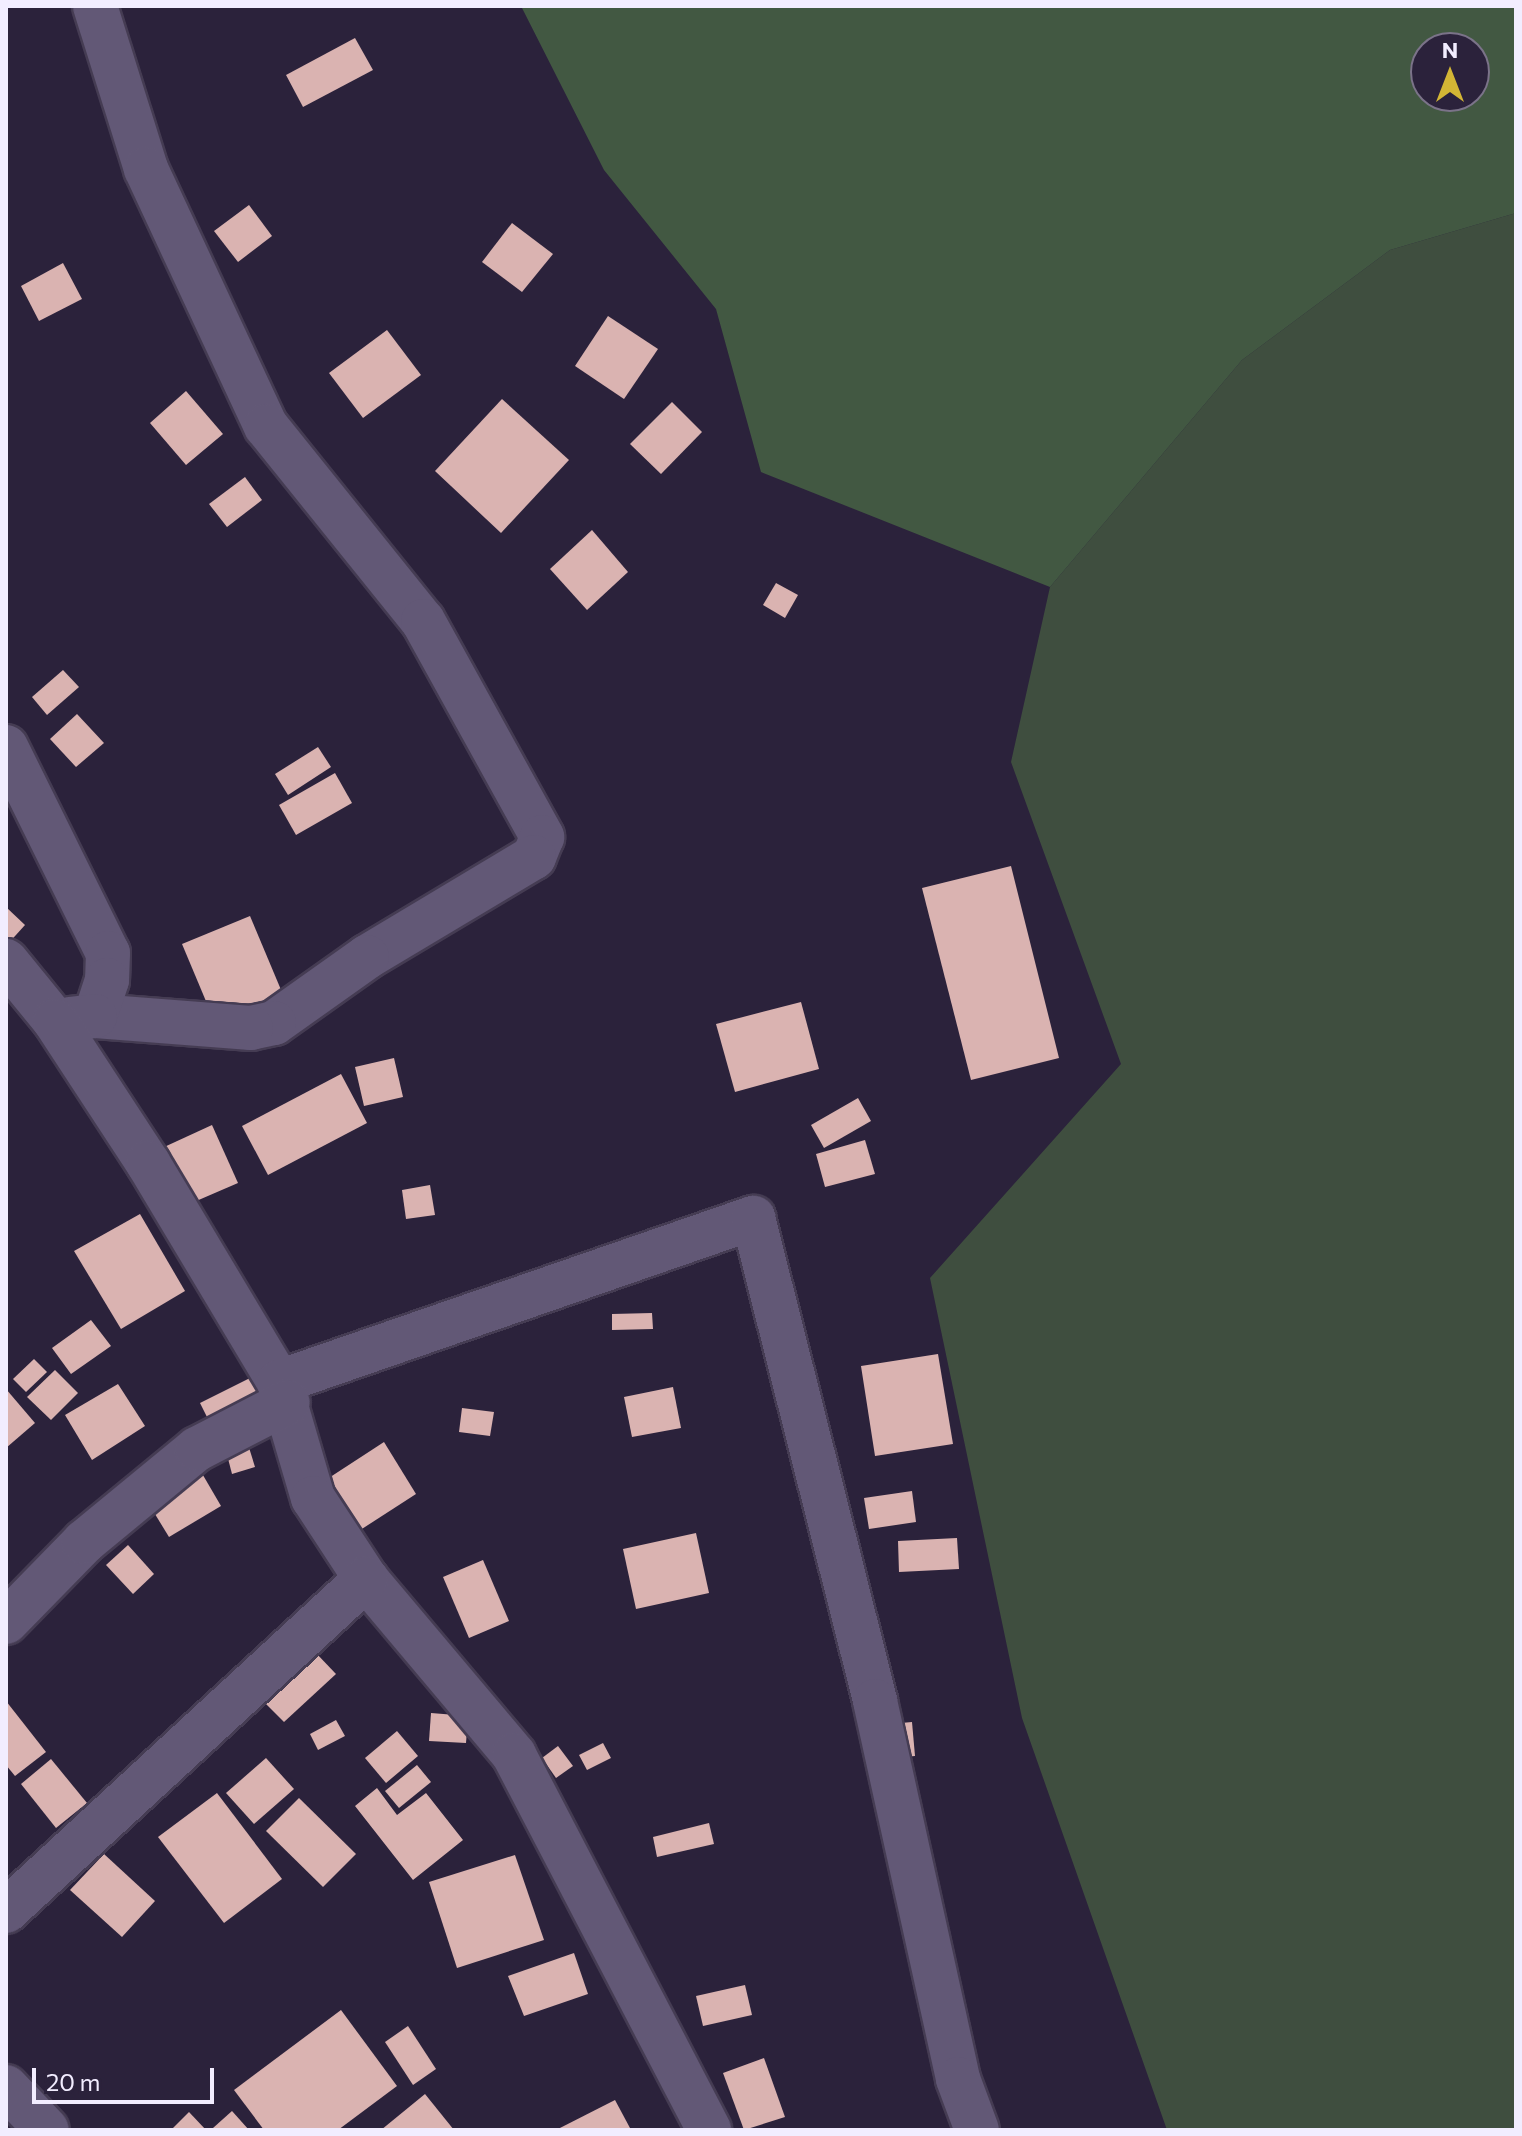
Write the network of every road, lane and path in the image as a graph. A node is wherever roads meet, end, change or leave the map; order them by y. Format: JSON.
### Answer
{"nodes":[{"id":1,"x":95,"y":6,"type":"edge"},
{"id":2,"x":6,"y":747,"type":"edge"},
{"id":3,"x":6,"y":961,"type":"edge"},
{"id":4,"x":75,"y":1018,"type":"junction"},
{"id":5,"x":284,"y":1392,"type":"junction"},
{"id":6,"x":366,"y":1579,"type":"junction"},
{"id":7,"x":6,"y":1622,"type":"edge"},
{"id":8,"x":6,"y":1911,"type":"edge"},
{"id":9,"x":6,"y":2087,"type":"edge"},
{"id":10,"x":47,"y":2130,"type":"edge"},
{"id":11,"x":709,"y":2130,"type":"edge"},
{"id":12,"x":977,"y":2130,"type":"edge"}],
"edges":[{"from":1,"to":4,"type":"street"},
{"from":2,"to":4,"type":"street"},
{"from":3,"to":4,"type":"street"},
{"from":4,"to":5,"type":"street"},
{"from":5,"to":6,"type":"street"},
{"from":5,"to":7,"type":"street"},
{"from":5,"to":12,"type":"street"},
{"from":6,"to":8,"type":"street"},
{"from":6,"to":11,"type":"street"},
{"from":9,"to":10,"type":"street"}]}
